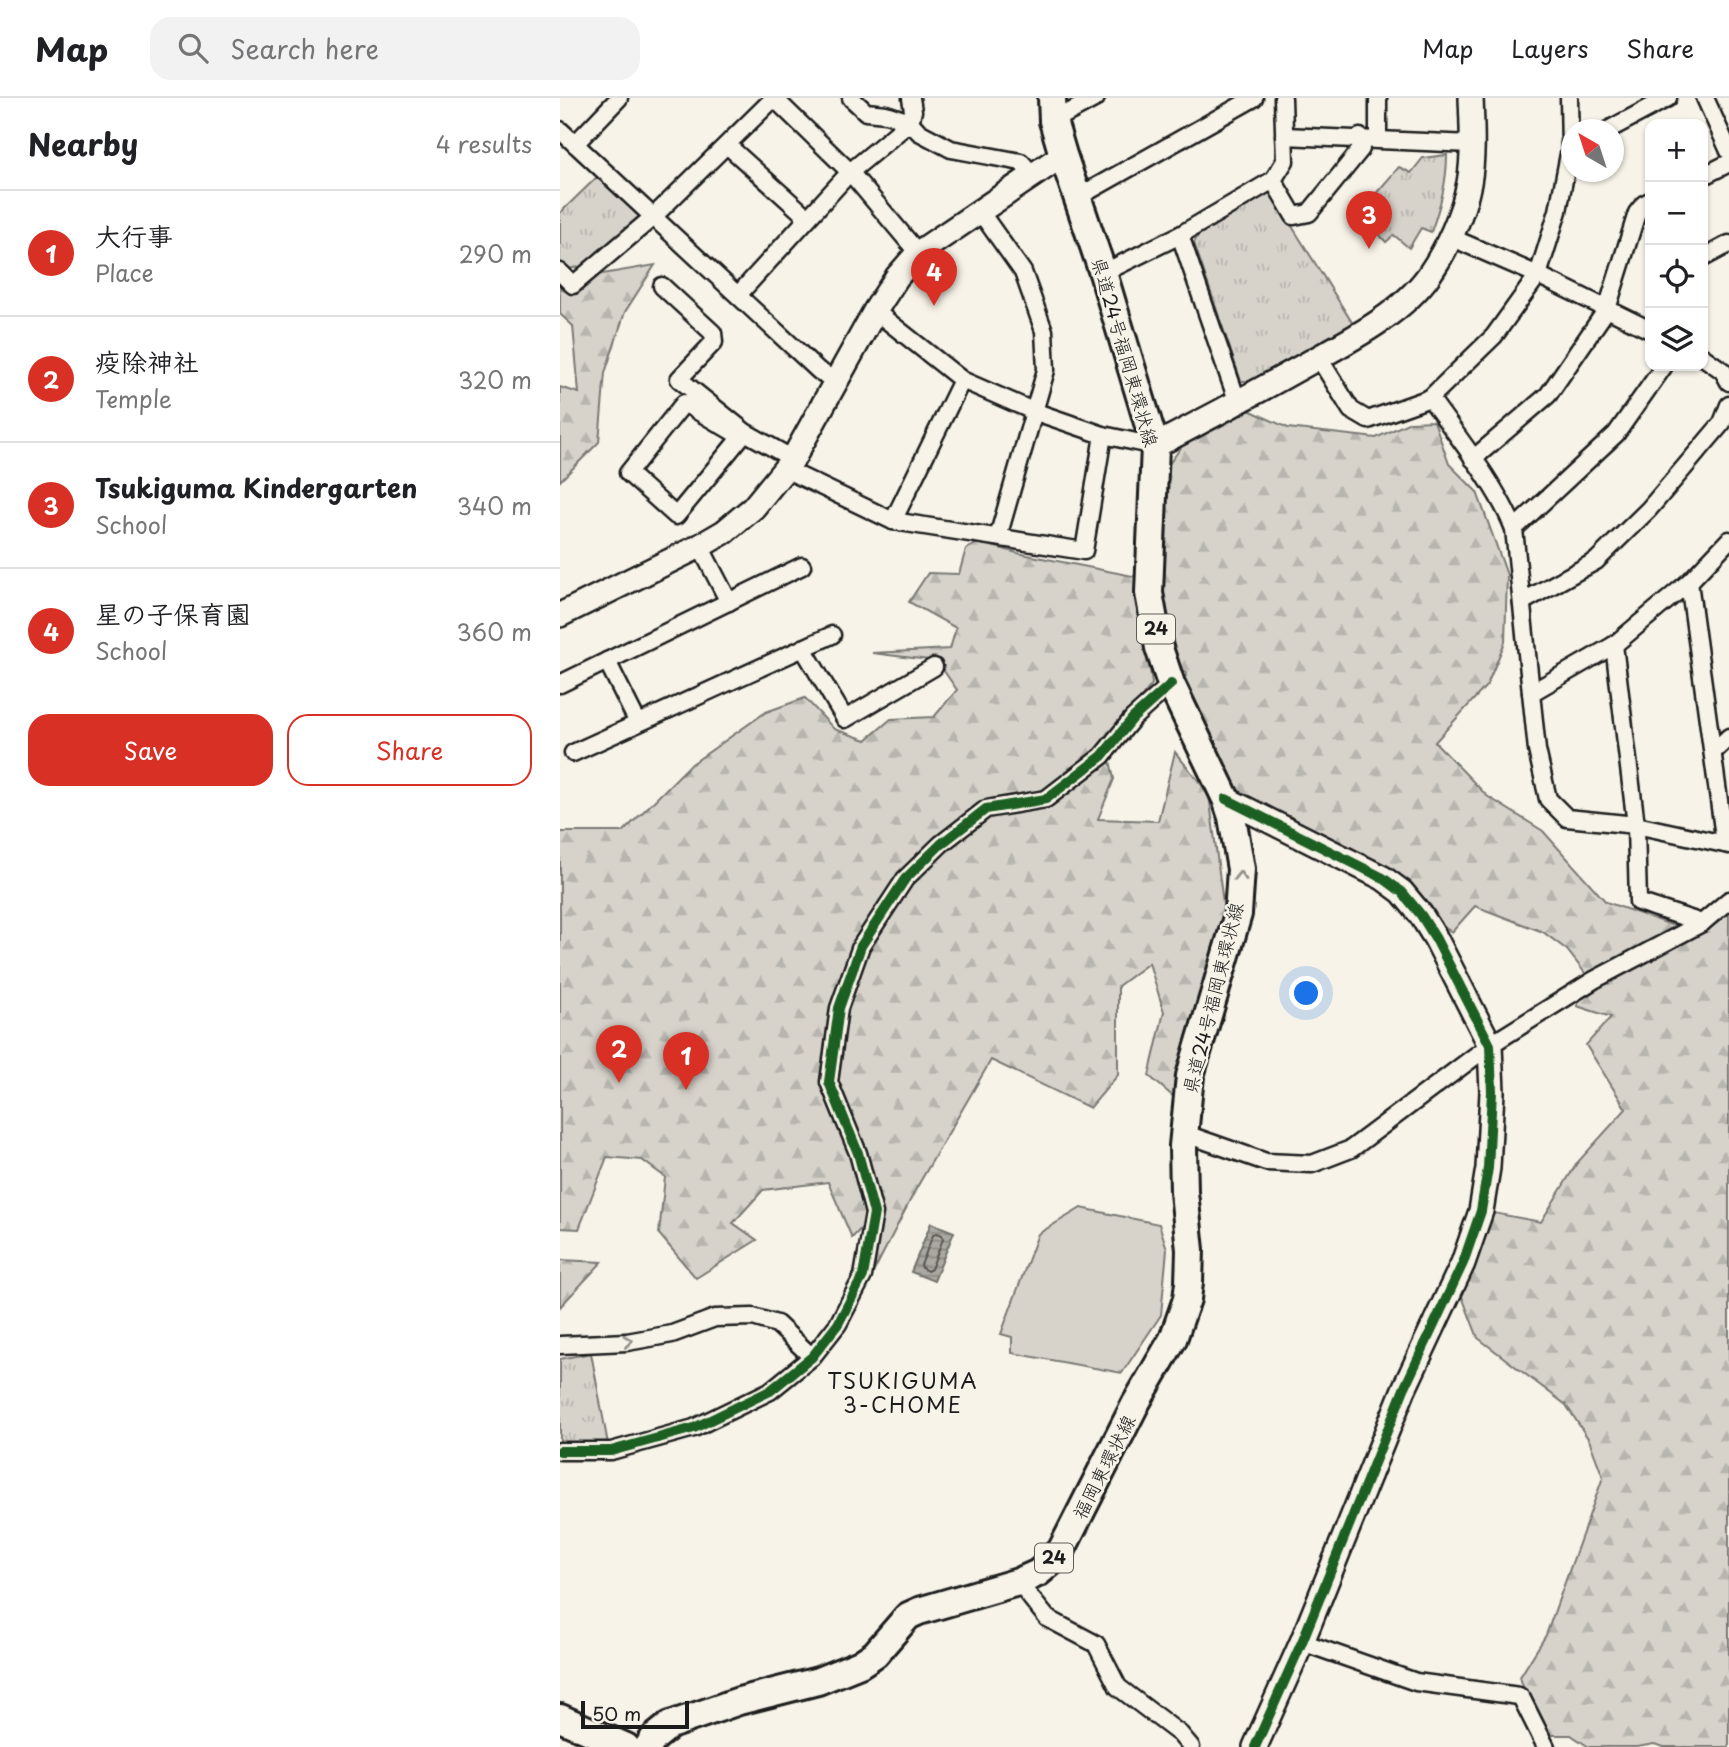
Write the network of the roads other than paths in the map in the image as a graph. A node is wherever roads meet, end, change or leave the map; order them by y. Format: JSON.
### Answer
{"nodes":[{"id":1,"x":619,"y":98,"type":"edge"},
{"id":2,"x":774,"y":98,"type":"edge"},
{"id":3,"x":851,"y":98,"type":"edge"},
{"id":4,"x":911,"y":98,"type":"edge"},
{"id":5,"x":1096,"y":98,"type":"edge"},
{"id":6,"x":1254,"y":98,"type":"edge"},
{"id":7,"x":1283,"y":98,"type":"edge"},
{"id":8,"x":1378,"y":98,"type":"edge"},
{"id":9,"x":1471,"y":98,"type":"edge"},
{"id":10,"x":1569,"y":98,"type":"edge"},
{"id":11,"x":1668,"y":98,"type":"edge"},
{"id":12,"x":1705,"y":98,"type":"edge"},
{"id":13,"x":1052,"y":109,"type":"edge"},
{"id":14,"x":1570,"y":119,"type":"edge"},
{"id":15,"x":1624,"y":121,"type":"edge"},
{"id":16,"x":910,"y":122,"type":"junction"},
{"id":17,"x":560,"y":130,"type":"edge"},
{"id":18,"x":1284,"y":136,"type":"junction"},
{"id":19,"x":1360,"y":138,"type":"junction"},
{"id":20,"x":1378,"y":138,"type":"junction"},
{"id":21,"x":575,"y":144,"type":"junction"},
{"id":22,"x":1472,"y":144,"type":"junction"},
{"id":23,"x":727,"y":145,"type":"junction"},
{"id":24,"x":1729,"y":151,"type":"edge"},
{"id":25,"x":1063,"y":155,"type":"junction"},
{"id":26,"x":1729,"y":163,"type":"edge"},
{"id":27,"x":850,"y":172,"type":"junction"},
{"id":28,"x":1708,"y":174,"type":"edge"},
{"id":29,"x":1033,"y":175,"type":"junction"},
{"id":30,"x":1273,"y":180,"type":"junction"},
{"id":31,"x":1564,"y":182,"type":"edge"},
{"id":32,"x":1078,"y":197,"type":"junction"},
{"id":33,"x":1645,"y":204,"type":"edge"},
{"id":34,"x":979,"y":210,"type":"junction"},
{"id":35,"x":653,"y":217,"type":"junction"},
{"id":36,"x":808,"y":218,"type":"junction"},
{"id":37,"x":1180,"y":234,"type":"junction"},
{"id":38,"x":1450,"y":237,"type":"junction"},
{"id":39,"x":1729,"y":244,"type":"edge"},
{"id":40,"x":918,"y":253,"type":"junction"},
{"id":41,"x":1708,"y":255,"type":"edge"},
{"id":42,"x":560,"y":272,"type":"edge"},
{"id":43,"x":1103,"y":273,"type":"junction"},
{"id":44,"x":1538,"y":275,"type":"junction"},
{"id":45,"x":662,"y":286,"type":"dead end"},
{"id":46,"x":738,"y":295,"type":"junction"},
{"id":47,"x":1607,"y":309,"type":"junction"},
{"id":48,"x":875,"y":312,"type":"junction"},
{"id":49,"x":1645,"y":328,"type":"edge"},
{"id":50,"x":1319,"y":358,"type":"junction"},
{"id":51,"x":1708,"y":360,"type":"edge"},
{"id":52,"x":1660,"y":371,"type":"edge"},
{"id":53,"x":962,"y":380,"type":"junction"},
{"id":54,"x":836,"y":381,"type":"junction"},
{"id":55,"x":1729,"y":382,"type":"edge"},
{"id":56,"x":1430,"y":398,"type":"junction"},
{"id":57,"x":1238,"y":403,"type":"junction"},
{"id":58,"x":1729,"y":405,"type":"edge"},
{"id":59,"x":1033,"y":411,"type":"junction"},
{"id":60,"x":745,"y":432,"type":"junction"},
{"id":61,"x":1103,"y":435,"type":"junction"},
{"id":62,"x":1155,"y":446,"type":"junction"},
{"id":63,"x":1473,"y":459,"type":"junction"},
{"id":64,"x":789,"y":464,"type":"junction"},
{"id":65,"x":893,"y":521,"type":"junction"},
{"id":66,"x":1514,"y":529,"type":"junction"},
{"id":67,"x":998,"y":537,"type":"junction"},
{"id":68,"x":1729,"y":540,"type":"edge"},
{"id":69,"x":701,"y":546,"type":"junction"},
{"id":70,"x":802,"y":566,"type":"dead end"},
{"id":71,"x":1689,"y":582,"type":"junction"},
{"id":72,"x":729,"y":602,"type":"junction"},
{"id":73,"x":1522,"y":602,"type":"junction"},
{"id":74,"x":560,"y":615,"type":"edge"},
{"id":75,"x":832,"y":635,"type":"dead end"},
{"id":76,"x":1614,"y":645,"type":"junction"},
{"id":77,"x":803,"y":648,"type":"junction"},
{"id":78,"x":607,"y":662,"type":"junction"},
{"id":79,"x":934,"y":667,"type":"dead end"},
{"id":80,"x":560,"y":684,"type":"edge"},
{"id":81,"x":1171,"y":684,"type":"junction"},
{"id":82,"x":1531,"y":693,"type":"junction"},
{"id":83,"x":638,"y":723,"type":"junction"},
{"id":84,"x":1729,"y":737,"type":"edge"},
{"id":85,"x":1713,"y":752,"type":"junction"},
{"id":86,"x":573,"y":753,"type":"dead end"},
{"id":87,"x":1226,"y":799,"type":"junction"},
{"id":88,"x":1636,"y":825,"type":"junction"},
{"id":89,"x":1727,"y":845,"type":"edge"},
{"id":90,"x":1729,"y":900,"type":"edge"},
{"id":91,"x":1702,"y":923,"type":"junction"},
{"id":92,"x":1490,"y":1045,"type":"junction"},
{"id":93,"x":1183,"y":1133,"type":"junction"},
{"id":94,"x":560,"y":1345,"type":"edge"},
{"id":95,"x":812,"y":1357,"type":"junction"},
{"id":96,"x":560,"y":1451,"type":"edge"},
{"id":97,"x":1018,"y":1582,"type":"junction"},
{"id":98,"x":1302,"y":1642,"type":"junction"},
{"id":99,"x":563,"y":1726,"type":"edge"},
{"id":100,"x":626,"y":1747,"type":"edge"},
{"id":101,"x":648,"y":1747,"type":"edge"},
{"id":102,"x":1191,"y":1747,"type":"edge"},
{"id":103,"x":1255,"y":1747,"type":"edge"},
{"id":104,"x":1546,"y":1747,"type":"edge"}],
"edges":[{"from":1,"to":21,"type":"street"},
{"from":2,"to":23,"type":"street"},
{"from":2,"to":27,"type":"street"},
{"from":3,"to":16,"type":"street"},
{"from":4,"to":16,"type":"street"},
{"from":5,"to":13,"type":"street"},
{"from":6,"to":32,"type":"street"},
{"from":7,"to":18,"type":"street"},
{"from":8,"to":20,"type":"street"},
{"from":9,"to":22,"type":"street"},
{"from":10,"to":14,"type":"street"},
{"from":11,"to":15,"type":"street"},
{"from":12,"to":24,"type":"street"},
{"from":13,"to":25,"type":"main road","name":"県道24号福岡東環状線","number":"24"},
{"from":16,"to":27,"type":"street"},
{"from":16,"to":29,"type":"street"},
{"from":17,"to":21,"type":"street"},
{"from":18,"to":19,"type":"street"},
{"from":18,"to":30,"type":"street"},
{"from":19,"to":20,"type":"street"},
{"from":19,"to":30,"type":"street"},
{"from":20,"to":22,"type":"street"},
{"from":21,"to":35,"type":"street"},
{"from":22,"to":38,"type":"street"},
{"from":23,"to":35,"type":"street"},
{"from":23,"to":36,"type":"street"},
{"from":25,"to":29,"type":"street"},
{"from":25,"to":32,"type":"main road","name":"県道24号福岡東環状線","number":"24"},
{"from":26,"to":28,"type":"street"},
{"from":27,"to":36,"type":"street"},
{"from":27,"to":40,"type":"street"},
{"from":29,"to":34,"type":"street"},
{"from":30,"to":37,"type":"street"},
{"from":31,"to":44,"type":"street"},
{"from":32,"to":43,"type":"main road","name":"県道24号福岡東環状線","number":"24"},
{"from":33,"to":47,"type":"street"},
{"from":34,"to":40,"type":"street"},
{"from":34,"to":59,"type":"street"},
{"from":35,"to":42,"type":"street"},
{"from":35,"to":46,"type":"street"},
{"from":36,"to":46,"type":"street"},
{"from":37,"to":43,"type":"street"},
{"from":37,"to":57,"type":"street"},
{"from":38,"to":44,"type":"street"},
{"from":38,"to":50,"type":"street"},
{"from":39,"to":41,"type":"street"},
{"from":40,"to":48,"type":"street"},
{"from":43,"to":62,"type":"main road","name":"県道24号福岡東環状線","number":"24"},
{"from":44,"to":47,"type":"street"},
{"from":44,"to":56,"type":"street"},
{"from":45,"to":60,"type":"street"},
{"from":46,"to":54,"type":"street"},
{"from":47,"to":49,"type":"street"},
{"from":47,"to":63,"type":"street"},
{"from":48,"to":53,"type":"street"},
{"from":48,"to":54,"type":"street"},
{"from":50,"to":56,"type":"street"},
{"from":50,"to":57,"type":"street"},
{"from":51,"to":55,"type":"street"},
{"from":52,"to":66,"type":"street"},
{"from":53,"to":59,"type":"street"},
{"from":53,"to":65,"type":"street"},
{"from":54,"to":64,"type":"street"},
{"from":56,"to":63,"type":"street"},
{"from":57,"to":62,"type":"street"},
{"from":58,"to":73,"type":"street"},
{"from":59,"to":61,"type":"street"},
{"from":59,"to":67,"type":"street"},
{"from":60,"to":60,"type":"street"},
{"from":60,"to":64,"type":"street"},
{"from":61,"to":62,"type":"street"},
{"from":61,"to":67,"type":"street"},
{"from":62,"to":81,"type":"main road","name":"県道24号福岡東環状線","number":"24"},
{"from":63,"to":66,"type":"street"},
{"from":64,"to":65,"type":"street"},
{"from":64,"to":69,"type":"street"},
{"from":65,"to":67,"type":"street"},
{"from":66,"to":73,"type":"street"},
{"from":68,"to":71,"type":"street"},
{"from":69,"to":72,"type":"street"},
{"from":69,"to":74,"type":"street"},
{"from":70,"to":72,"type":"street"},
{"from":71,"to":76,"type":"street"},
{"from":71,"to":85,"type":"street"},
{"from":72,"to":78,"type":"street"},
{"from":73,"to":82,"type":"street"},
{"from":75,"to":77,"type":"street"},
{"from":76,"to":82,"type":"street"},
{"from":76,"to":88,"type":"street"},
{"from":77,"to":79,"type":"street"},
{"from":77,"to":83,"type":"street"},
{"from":78,"to":80,"type":"street"},
{"from":78,"to":83,"type":"street"},
{"from":81,"to":87,"type":"main road","name":"県道24号福岡東環状線","number":"24"},
{"from":81,"to":95,"type":"street"},
{"from":82,"to":88,"type":"street"},
{"from":83,"to":86,"type":"street"},
{"from":84,"to":85,"type":"street"},
{"from":85,"to":89,"type":"street"},
{"from":87,"to":92,"type":"street"},
{"from":93,"to":87,"type":"main road","name":"県道24号福岡東環状線","number":"24","one_way":true},
{"from":88,"to":89,"type":"street"},
{"from":88,"to":91,"type":"street"},
{"from":90,"to":91,"type":"street"},
{"from":91,"to":92,"type":"street"},
{"from":92,"to":93,"type":"street"},
{"from":92,"to":98,"type":"street"},
{"from":93,"to":97,"type":"main road","name":"福岡東環状線","number":"24"},
{"from":94,"to":95,"type":"street","one_way":true},
{"from":95,"to":96,"type":"street"},
{"from":97,"to":101,"type":"main road","name":"福岡東環状線","number":"24"},
{"from":97,"to":102,"type":"street"},
{"from":98,"to":103,"type":"street"},
{"from":98,"to":104,"type":"street"},
{"from":99,"to":100,"type":"main road"}]}
